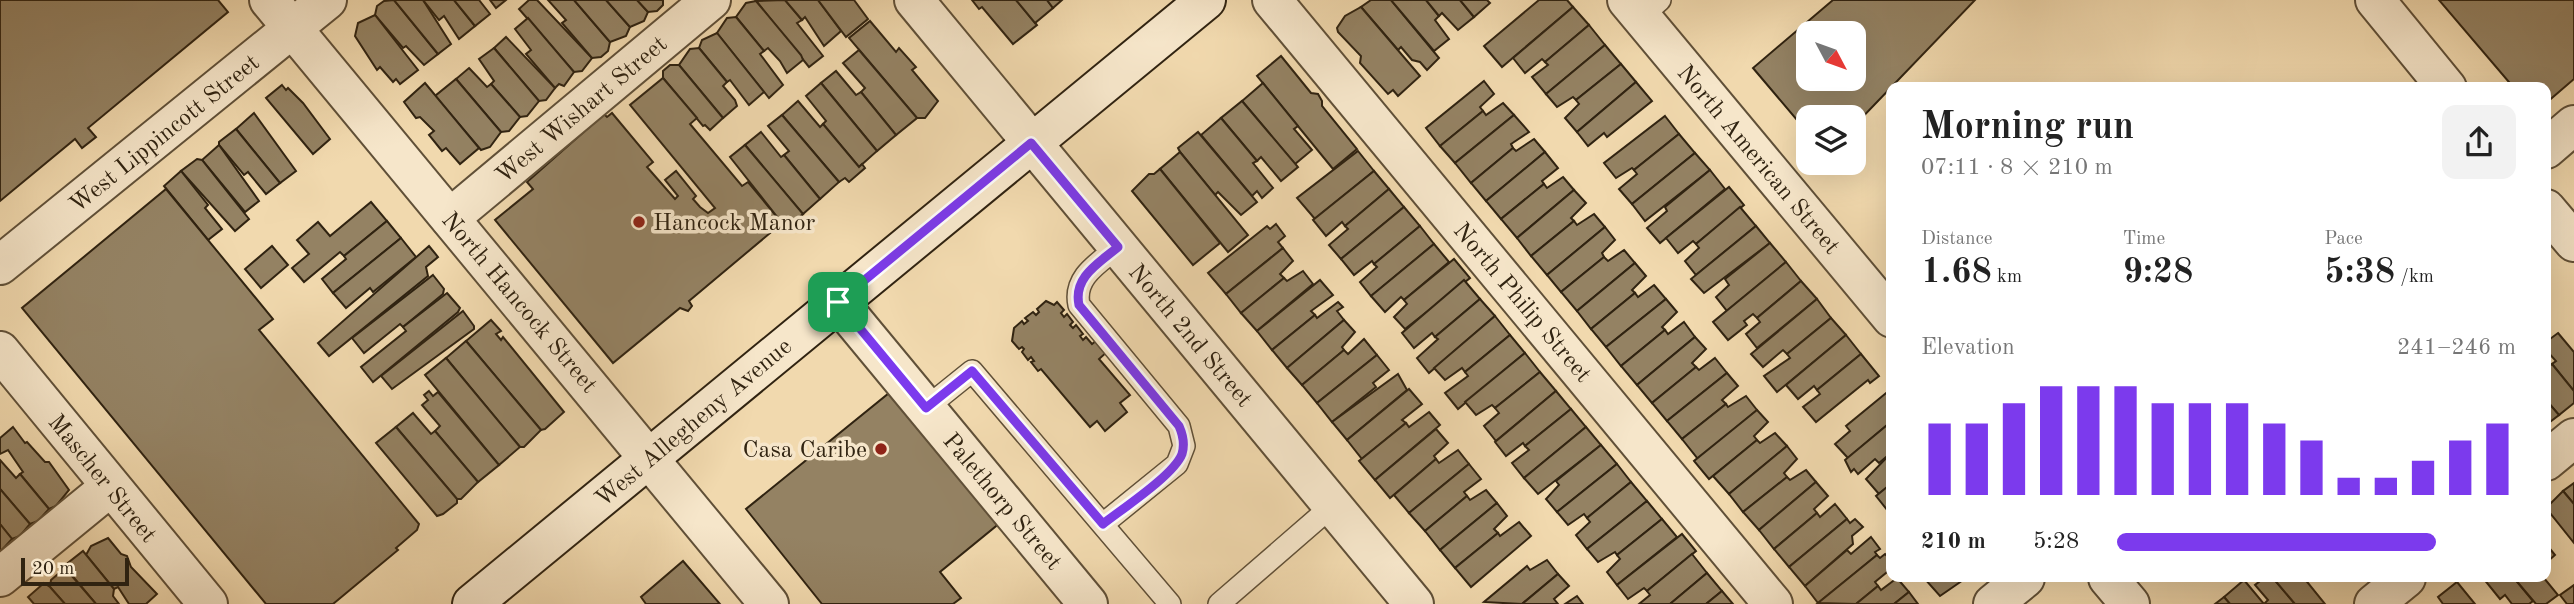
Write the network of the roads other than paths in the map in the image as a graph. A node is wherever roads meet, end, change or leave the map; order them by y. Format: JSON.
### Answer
{"nodes":[{"id":1,"x":269,"y":0,"type":"edge"},
{"id":2,"x":327,"y":0,"type":"edge"},
{"id":3,"x":711,"y":0,"type":"edge"},
{"id":4,"x":914,"y":0,"type":"edge"},
{"id":5,"x":1206,"y":0,"type":"edge"},
{"id":6,"x":1272,"y":0,"type":"edge"},
{"id":7,"x":2375,"y":0,"type":"edge"},
{"id":8,"x":1643,"y":5,"type":"edge"},
{"id":9,"x":293,"y":29,"type":"junction"},
{"id":10,"x":2442,"y":82,"type":"edge"},
{"id":11,"x":2574,"y":125,"type":"edge"},
{"id":12,"x":1031,"y":143,"type":"junction"},
{"id":13,"x":2551,"y":145,"type":"edge"},
{"id":14,"x":2551,"y":215,"type":"edge"},
{"id":15,"x":450,"y":218,"type":"junction"},
{"id":16,"x":2574,"y":242,"type":"edge"},
{"id":17,"x":1118,"y":247,"type":"junction"},
{"id":18,"x":0,"y":265,"type":"edge"},
{"id":19,"x":838,"y":302,"type":"junction"},
{"id":20,"x":1886,"y":310,"type":"edge"},
{"id":21,"x":0,"y":351,"type":"edge"},
{"id":22,"x":926,"y":408,"type":"junction"},
{"id":23,"x":2574,"y":438,"type":"edge"},
{"id":24,"x":2551,"y":457,"type":"edge"},
{"id":25,"x":650,"y":459,"type":"junction"},
{"id":26,"x":110,"y":487,"type":"junction"},
{"id":27,"x":1332,"y":506,"type":"junction"},
{"id":28,"x":1103,"y":524,"type":"junction"},
{"id":29,"x":0,"y":577,"type":"edge"},
{"id":30,"x":2020,"y":582,"type":"edge"},
{"id":31,"x":2111,"y":582,"type":"edge"},
{"id":32,"x":2401,"y":582,"type":"edge"},
{"id":33,"x":1402,"y":599,"type":"edge"},
{"id":34,"x":208,"y":604,"type":"edge"},
{"id":35,"x":472,"y":604,"type":"edge"},
{"id":36,"x":769,"y":604,"type":"edge"},
{"id":37,"x":1088,"y":604,"type":"edge"},
{"id":38,"x":1170,"y":604,"type":"edge"},
{"id":39,"x":1219,"y":604,"type":"edge"},
{"id":40,"x":1773,"y":604,"type":"edge"},
{"id":41,"x":1993,"y":604,"type":"edge"},
{"id":42,"x":2130,"y":604,"type":"edge"},
{"id":43,"x":2374,"y":604,"type":"edge"}],
"edges":[{"from":1,"to":9,"type":"street","name":"North Hancock Street"},
{"from":2,"to":9,"type":"street","name":"West Lippincott Street"},
{"from":3,"to":15,"type":"street","name":"West Wishart Street"},
{"from":4,"to":12,"type":"street","name":"North 2nd Street"},
{"from":5,"to":12,"type":"street","name":"West Allegheny Avenue"},
{"from":6,"to":40,"type":"street","name":"North Philip Street"},
{"from":7,"to":10,"type":"street"},
{"from":8,"to":20,"type":"street","name":"North American Street"},
{"from":9,"to":15,"type":"street","name":"North Hancock Street"},
{"from":9,"to":18,"type":"street","name":"West Lippincott Street"},
{"from":11,"to":13,"type":"street"},
{"from":12,"to":17,"type":"street","name":"North 2nd Street"},
{"from":12,"to":19,"type":"street","name":"West Allegheny Avenue"},
{"from":14,"to":16,"type":"street"},
{"from":15,"to":25,"type":"street","name":"North Hancock Street"},
{"from":17,"to":27,"type":"street","name":"North 2nd Street"},
{"from":17,"to":28,"type":"lane"},
{"from":19,"to":22,"type":"street","name":"Palethorp Street"},
{"from":19,"to":25,"type":"street","name":"West Allegheny Avenue"},
{"from":21,"to":26,"type":"street","name":"Mascher Street"},
{"from":22,"to":28,"type":"lane"},
{"from":22,"to":37,"type":"street","name":"Palethorp Street"},
{"from":23,"to":24,"type":"street"},
{"from":25,"to":35,"type":"street","name":"West Allegheny Avenue"},
{"from":25,"to":36,"type":"street","name":"North Hancock Street"},
{"from":26,"to":29,"type":"street"},
{"from":26,"to":34,"type":"street","name":"Mascher Street"},
{"from":27,"to":33,"type":"street","name":"North 2nd Street"},
{"from":27,"to":39,"type":"lane"},
{"from":28,"to":38,"type":"lane"},
{"from":30,"to":41,"type":"street"},
{"from":31,"to":42,"type":"street"},
{"from":32,"to":43,"type":"street"}]}
